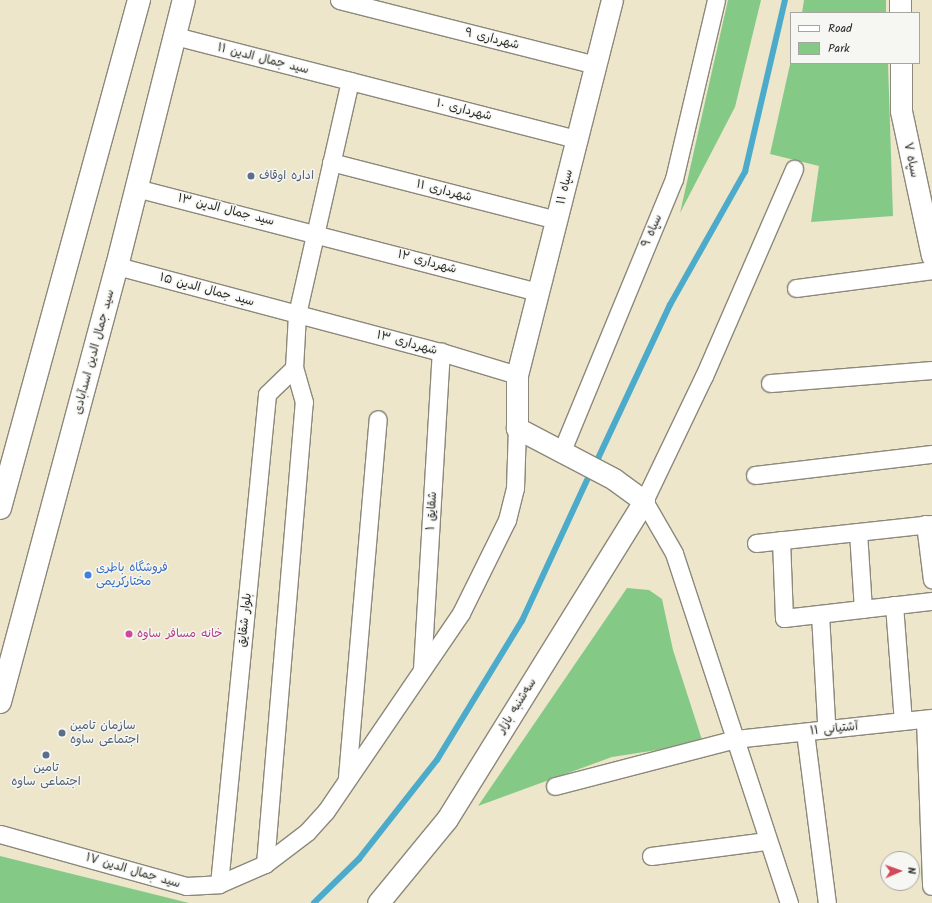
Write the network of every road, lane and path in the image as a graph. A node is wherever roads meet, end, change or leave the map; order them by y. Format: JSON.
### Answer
{"nodes":[{"id":1,"x":139,"y":0,"type":"edge"},
{"id":2,"x":184,"y":0,"type":"edge"},
{"id":3,"x":339,"y":0,"type":"edge"},
{"id":4,"x":612,"y":0,"type":"edge"},
{"id":5,"x":716,"y":0,"type":"edge"},
{"id":6,"x":900,"y":0,"type":"edge"},
{"id":7,"x":900,"y":12,"type":"edge"},
{"id":8,"x":175,"y":36,"type":"junction"},
{"id":9,"x":900,"y":64,"type":"edge"},
{"id":10,"x":596,"y":65,"type":"junction"},
{"id":11,"x":350,"y":81,"type":"junction"},
{"id":12,"x":577,"y":139,"type":"junction"},
{"id":13,"x":331,"y":162,"type":"junction"},
{"id":14,"x":794,"y":169,"type":"dead end"},
{"id":15,"x":136,"y":188,"type":"junction"},
{"id":16,"x":556,"y":220,"type":"junction"},
{"id":17,"x":315,"y":233,"type":"junction"},
{"id":18,"x":932,"y":256,"type":"edge"},
{"id":19,"x":116,"y":266,"type":"junction"},
{"id":20,"x":932,"y":270,"type":"edge"},
{"id":21,"x":796,"y":288,"type":"dead end"},
{"id":22,"x":538,"y":292,"type":"junction"},
{"id":23,"x":297,"y":314,"type":"junction"},
{"id":24,"x":441,"y":352,"type":"junction"},
{"id":25,"x":294,"y":368,"type":"junction"},
{"id":26,"x":932,"y":370,"type":"edge"},
{"id":27,"x":517,"y":375,"type":"junction"},
{"id":28,"x":770,"y":383,"type":"dead end"},
{"id":29,"x":378,"y":419,"type":"dead end"},
{"id":30,"x":517,"y":428,"type":"junction"},
{"id":31,"x":932,"y":454,"type":"edge"},
{"id":32,"x":566,"y":455,"type":"junction"},
{"id":33,"x":755,"y":475,"type":"dead end"},
{"id":34,"x":3,"y":487,"type":"edge"},
{"id":35,"x":644,"y":501,"type":"junction"},
{"id":36,"x":0,"y":508,"type":"edge"},
{"id":37,"x":929,"y":524,"type":"edge"},
{"id":38,"x":858,"y":532,"type":"junction"},
{"id":39,"x":781,"y":540,"type":"junction"},
{"id":40,"x":756,"y":543,"type":"dead end"},
{"id":41,"x":932,"y":580,"type":"edge"},
{"id":42,"x":932,"y":601,"type":"edge"},
{"id":43,"x":894,"y":605,"type":"junction"},
{"id":44,"x":863,"y":609,"type":"junction"},
{"id":45,"x":820,"y":614,"type":"junction"},
{"id":46,"x":422,"y":669,"type":"junction"},
{"id":47,"x":0,"y":702,"type":"edge"},
{"id":48,"x":928,"y":718,"type":"edge"},
{"id":49,"x":903,"y":721,"type":"junction"},
{"id":50,"x":826,"y":723,"type":"dead end"},
{"id":51,"x":805,"y":732,"type":"junction"},
{"id":52,"x":736,"y":739,"type":"junction"},
{"id":53,"x":347,"y":780,"type":"junction"},
{"id":54,"x":556,"y":786,"type":"dead end"},
{"id":55,"x":0,"y":834,"type":"edge"},
{"id":56,"x":768,"y":841,"type":"junction"},
{"id":57,"x":651,"y":856,"type":"dead end"},
{"id":58,"x":265,"y":864,"type":"junction"},
{"id":59,"x":219,"y":884,"type":"junction"},
{"id":60,"x":931,"y":886,"type":"edge"},
{"id":61,"x":378,"y":903,"type":"edge"},
{"id":62,"x":789,"y":903,"type":"edge"},
{"id":63,"x":827,"y":903,"type":"edge"}],
"edges":[{"from":1,"to":34,"type":"main road"},
{"from":2,"to":8,"type":"main road","name":"سید جمال الدین اسدآبادی"},
{"from":3,"to":10,"type":"street","name":"شهرداری ۹"},
{"from":4,"to":10,"type":"street","name":"سپاه ۱۱"},
{"from":5,"to":32,"type":"street","name":"سپاه ۹"},
{"from":6,"to":7,"type":"street"},
{"from":8,"to":11,"type":"street","name":"سید جمال الدین ۱۱"},
{"from":8,"to":15,"type":"main road","name":"سید جمال الدین اسدآبادی"},
{"from":9,"to":18,"type":"street","name":"سپاه ۷"},
{"from":10,"to":12,"type":"street","name":"سپاه ۱۱"},
{"from":11,"to":12,"type":"street","name":"شهرداری ۱۰"},
{"from":11,"to":13,"type":"street"},
{"from":12,"to":16,"type":"street","name":"سپاه ۱۱"},
{"from":13,"to":16,"type":"street","name":"شهرداری ۱۱"},
{"from":13,"to":17,"type":"street"},
{"from":14,"to":35,"type":"street"},
{"from":15,"to":17,"type":"street","name":"سید جمال الدین ۱۳"},
{"from":15,"to":19,"type":"main road","name":"سید جمال الدین اسدآبادی"},
{"from":16,"to":22,"type":"street","name":"سپاه ۱۱"},
{"from":17,"to":22,"type":"street","name":"شهرداری ۱۲"},
{"from":17,"to":23,"type":"street"},
{"from":19,"to":23,"type":"street","name":"سید جمال الدین ۱۵"},
{"from":19,"to":47,"type":"main road","name":"سید جمال الدین اسدآبادی"},
{"from":20,"to":21,"type":"street"},
{"from":22,"to":27,"type":"street","name":"سپاه ۱۱"},
{"from":23,"to":24,"type":"street","name":"شهرداری ۱۳"},
{"from":23,"to":25,"type":"street"},
{"from":24,"to":27,"type":"street","name":"شهرداری ۱۳"},
{"from":24,"to":46,"type":"street","name":"شقایق ۱"},
{"from":25,"to":58,"type":"street"},
{"from":25,"to":59,"type":"street","name":"بلوار شقایق"},
{"from":26,"to":28,"type":"street"},
{"from":27,"to":30,"type":"street","name":"سپاه ۱۱"},
{"from":29,"to":53,"type":"street"},
{"from":30,"to":32,"type":"street"},
{"from":30,"to":46,"type":"street","name":"سید جمال الدین ۱۷"},
{"from":31,"to":33,"type":"street"},
{"from":32,"to":35,"type":"street"},
{"from":34,"to":36,"type":"main road"},
{"from":35,"to":52,"type":"street"},
{"from":35,"to":61,"type":"street","name":"سه‌شنبه بازار"},
{"from":37,"to":38,"type":"street"},
{"from":37,"to":41,"type":"street"},
{"from":38,"to":39,"type":"street"},
{"from":38,"to":44,"type":"street"},
{"from":39,"to":40,"type":"street"},
{"from":39,"to":45,"type":"street"},
{"from":42,"to":43,"type":"street"},
{"from":43,"to":44,"type":"street"},
{"from":43,"to":49,"type":"street"},
{"from":44,"to":45,"type":"street"},
{"from":45,"to":50,"type":"street"},
{"from":46,"to":53,"type":"street","name":"سید جمال الدین ۱۷"},
{"from":48,"to":49,"type":"street","name":"آشتیانی ۱۱"},
{"from":48,"to":60,"type":"street"},
{"from":49,"to":51,"type":"street","name":"آشتیانی ۱۱"},
{"from":51,"to":52,"type":"street","name":"آشتیانی ۱۱"},
{"from":51,"to":63,"type":"street"},
{"from":52,"to":54,"type":"street","name":"آشتیانی ۱۱"},
{"from":52,"to":56,"type":"street"},
{"from":53,"to":58,"type":"street","name":"سید جمال الدین ۱۷"},
{"from":55,"to":59,"type":"street","name":"سید جمال الدین ۱۷"},
{"from":56,"to":57,"type":"street"},
{"from":56,"to":62,"type":"street"},
{"from":58,"to":59,"type":"street","name":"سید جمال الدین ۱۷"}]}
